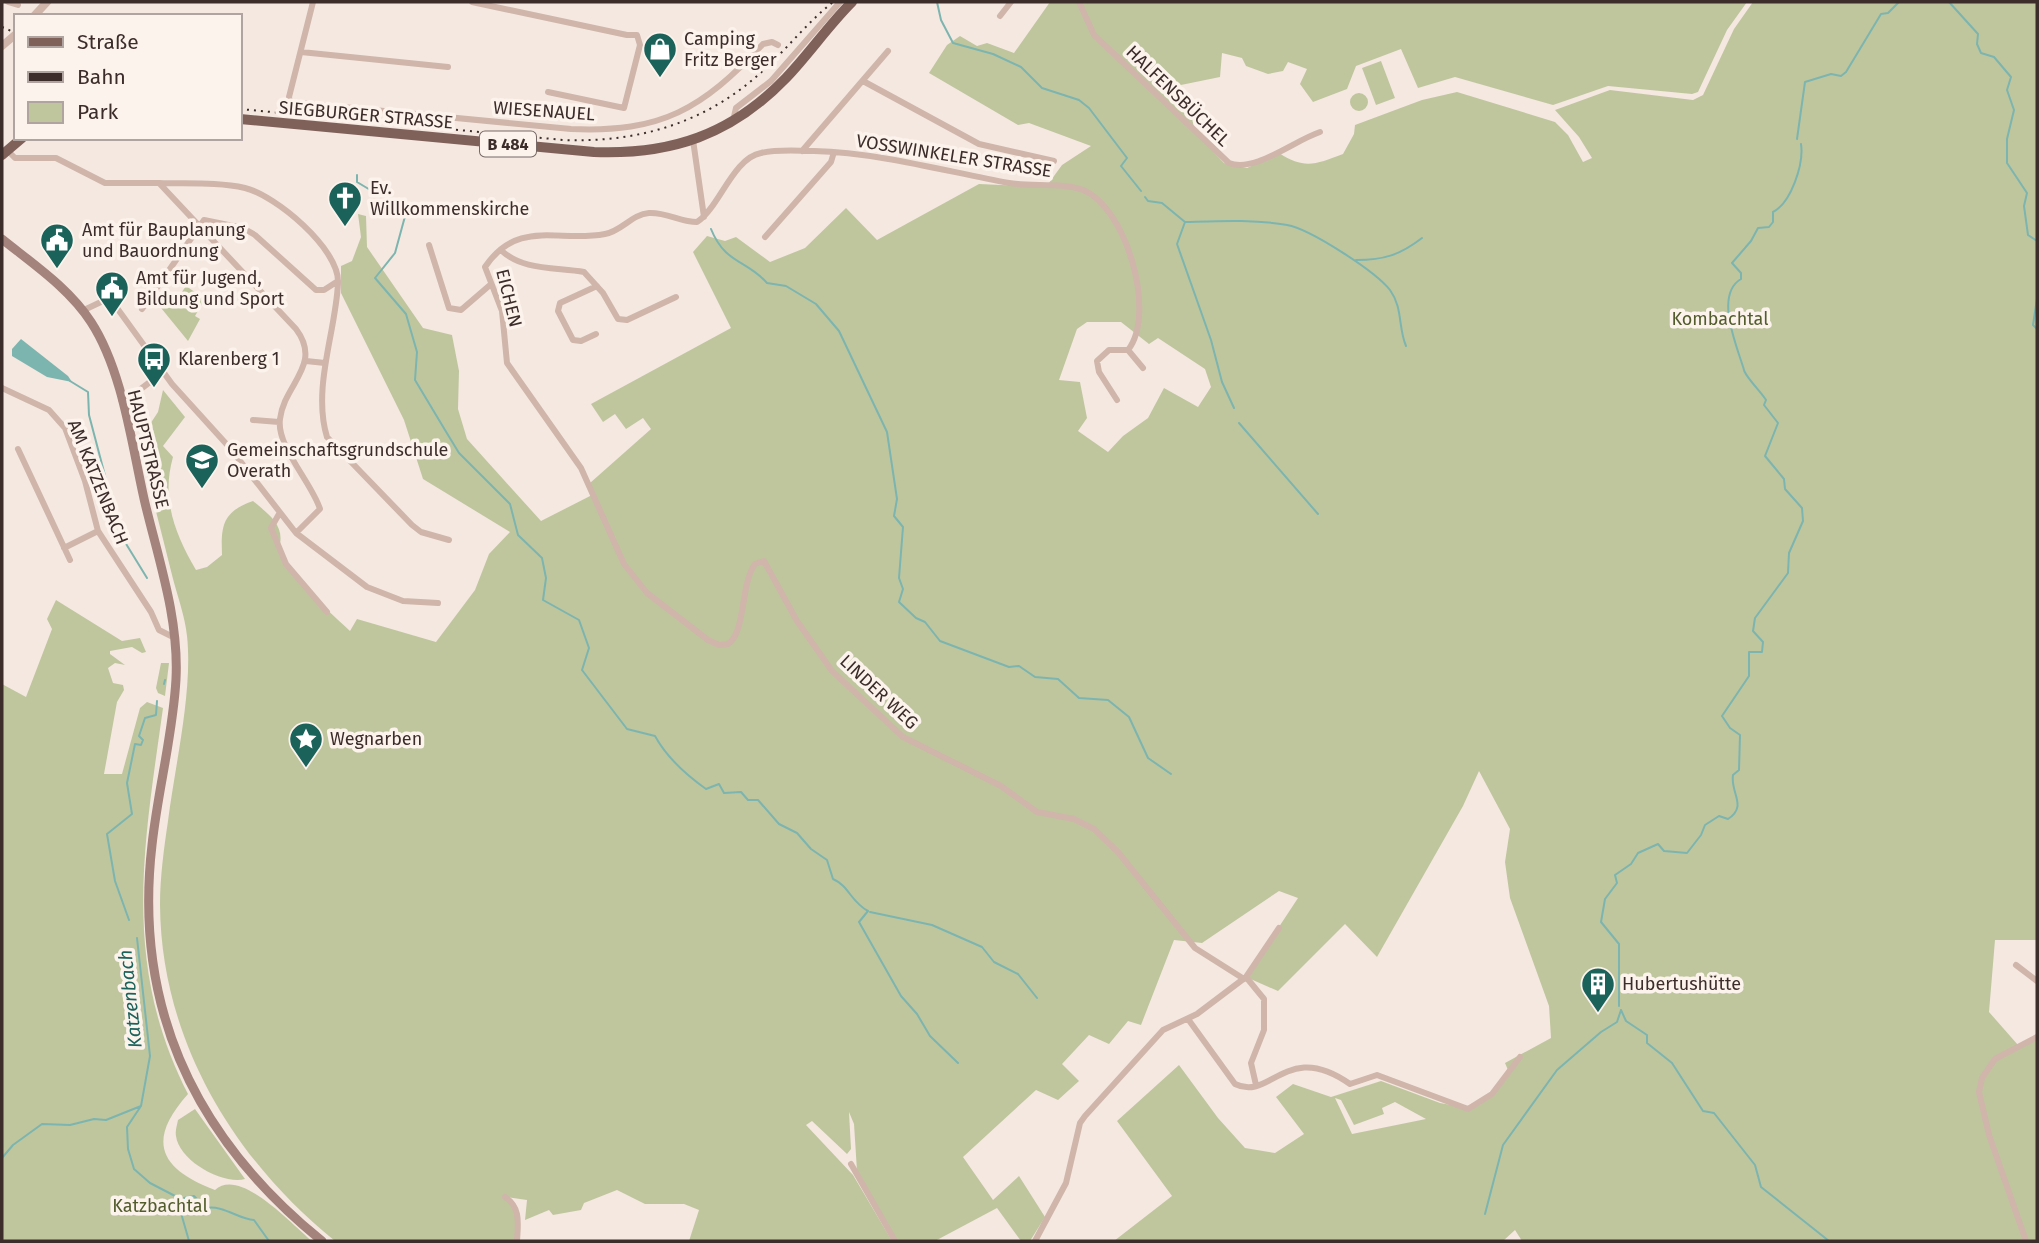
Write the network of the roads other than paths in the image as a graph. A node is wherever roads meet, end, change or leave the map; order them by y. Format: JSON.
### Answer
{"nodes":[{"id":1,"x":8,"y":2,"type":"edge"},
{"id":2,"x":313,"y":2,"type":"edge"},
{"id":3,"x":472,"y":2,"type":"edge"},
{"id":4,"x":841,"y":2,"type":"edge"},
{"id":5,"x":852,"y":2,"type":"edge"},
{"id":6,"x":1011,"y":2,"type":"edge"},
{"id":7,"x":1079,"y":2,"type":"edge"},
{"id":8,"x":18,"y":5,"type":"dead end"},
{"id":9,"x":1000,"y":16,"type":"dead end"},
{"id":10,"x":778,"y":45,"type":"dead end"},
{"id":11,"x":888,"y":51,"type":"dead end"},
{"id":12,"x":301,"y":52,"type":"junction"},
{"id":13,"x":448,"y":67,"type":"dead end"},
{"id":14,"x":863,"y":81,"type":"junction"},
{"id":15,"x":548,"y":92,"type":"dead end"},
{"id":16,"x":242,"y":119,"type":"edge"},
{"id":17,"x":733,"y":121,"type":"junction"},
{"id":18,"x":1320,"y":132,"type":"dead end"},
{"id":19,"x":20,"y":140,"type":"edge"},
{"id":20,"x":693,"y":140,"type":"junction"},
{"id":21,"x":802,"y":151,"type":"junction"},
{"id":22,"x":5,"y":152,"type":"edge"},
{"id":23,"x":834,"y":152,"type":"junction"},
{"id":24,"x":1054,"y":161,"type":"dead end"},
{"id":25,"x":159,"y":183,"type":"junction"},
{"id":26,"x":706,"y":214,"type":"junction"},
{"id":27,"x":199,"y":225,"type":"junction"},
{"id":28,"x":765,"y":237,"type":"dead end"},
{"id":29,"x":2,"y":239,"type":"edge"},
{"id":30,"x":429,"y":245,"type":"dead end"},
{"id":31,"x":501,"y":250,"type":"junction"},
{"id":32,"x":338,"y":281,"type":"junction"},
{"id":33,"x":490,"y":285,"type":"junction"},
{"id":34,"x":597,"y":286,"type":"junction"},
{"id":35,"x":676,"y":297,"type":"dead end"},
{"id":36,"x":142,"y":309,"type":"dead end"},
{"id":37,"x":84,"y":310,"type":"junction"},
{"id":38,"x":596,"y":334,"type":"dead end"},
{"id":39,"x":1128,"y":351,"type":"junction"},
{"id":40,"x":306,"y":361,"type":"junction"},
{"id":41,"x":325,"y":363,"type":"junction"},
{"id":42,"x":1143,"y":368,"type":"dead end"},
{"id":43,"x":163,"y":372,"type":"junction"},
{"id":44,"x":2,"y":388,"type":"edge"},
{"id":45,"x":121,"y":400,"type":"junction"},
{"id":46,"x":1117,"y":400,"type":"dead end"},
{"id":47,"x":253,"y":420,"type":"dead end"},
{"id":48,"x":279,"y":422,"type":"junction"},
{"id":49,"x":18,"y":449,"type":"dead end"},
{"id":50,"x":597,"y":505,"type":"joint"},
{"id":51,"x":279,"y":513,"type":"junction"},
{"id":52,"x":98,"y":531,"type":"junction"},
{"id":53,"x":296,"y":533,"type":"junction"},
{"id":54,"x":449,"y":540,"type":"dead end"},
{"id":55,"x":64,"y":548,"type":"junction"},
{"id":56,"x":70,"y":560,"type":"dead end"},
{"id":57,"x":438,"y":603,"type":"dead end"},
{"id":58,"x":327,"y":612,"type":"dead end"},
{"id":59,"x":175,"y":638,"type":"junction"},
{"id":60,"x":1279,"y":928,"type":"dead end"},
{"id":61,"x":2017,"y":965,"type":"dead end"},
{"id":62,"x":1245,"y":978,"type":"junction"},
{"id":63,"x":2037,"y":981,"type":"edge"},
{"id":64,"x":1188,"y":1019,"type":"junction"},
{"id":65,"x":2037,"y":1037,"type":"edge"},
{"id":66,"x":1520,"y":1057,"type":"dead end"},
{"id":67,"x":1256,"y":1085,"type":"junction"},
{"id":68,"x":851,"y":1164,"type":"dead end"},
{"id":69,"x":505,"y":1197,"type":"dead end"},
{"id":70,"x":322,"y":1241,"type":"edge"},
{"id":71,"x":517,"y":1241,"type":"edge"},
{"id":72,"x":895,"y":1241,"type":"edge"},
{"id":73,"x":1035,"y":1241,"type":"edge"},
{"id":74,"x":2026,"y":1241,"type":"edge"}],
"edges":[{"from":1,"to":8,"type":"street"},
{"from":2,"to":12,"type":"street","name":"WIESENAUEL"},
{"from":3,"to":15,"type":"street"},
{"from":4,"to":17,"type":"street"},
{"from":5,"to":17,"type":"main road","name":"SIEGBURGER STRASSE","number":"B 484"},
{"from":6,"to":9,"type":"street"},
{"from":7,"to":18,"type":"street","name":"HALFENSBÜCHEL"},
{"from":10,"to":12,"type":"street","name":"WIESENAUEL"},
{"from":11,"to":14,"type":"street"},
{"from":12,"to":13,"type":"street"},
{"from":14,"to":21,"type":"street"},
{"from":14,"to":24,"type":"street"},
{"from":16,"to":20,"type":"main road","name":"SIEGBURGER STRASSE","number":"B 484"},
{"from":17,"to":20,"type":"main road","name":"SIEGBURGER STRASSE","number":"B 484"},
{"from":19,"to":22,"type":"main road"},
{"from":20,"to":26,"type":"street"},
{"from":21,"to":23,"type":"street","name":"VOSSWINKELER STRASSE"},
{"from":21,"to":26,"type":"street","name":"VOSSWINKELER STRASSE"},
{"from":22,"to":25,"type":"street"},
{"from":23,"to":28,"type":"street"},
{"from":23,"to":39,"type":"street","name":"VOSSWINKELER STRASSE"},
{"from":25,"to":27,"type":"street"},
{"from":25,"to":32,"type":"street"},
{"from":26,"to":31,"type":"street","name":"EICHEN"},
{"from":27,"to":32,"type":"street"},
{"from":27,"to":36,"type":"street"},
{"from":27,"to":40,"type":"street"},
{"from":29,"to":37,"type":"main road","name":"HAUPTSTRASSE"},
{"from":30,"to":33,"type":"street"},
{"from":31,"to":33,"type":"street","name":"EICHEN"},
{"from":31,"to":34,"type":"street"},
{"from":32,"to":41,"type":"street"},
{"from":33,"to":50,"type":"street","name":"EICHEN"},
{"from":34,"to":35,"type":"street"},
{"from":34,"to":38,"type":"street"},
{"from":37,"to":43,"type":"street"},
{"from":37,"to":45,"type":"main road","name":"HAUPTSTRASSE"},
{"from":39,"to":42,"type":"street"},
{"from":39,"to":46,"type":"street"},
{"from":40,"to":41,"type":"street"},
{"from":40,"to":48,"type":"street"},
{"from":41,"to":54,"type":"street"},
{"from":43,"to":45,"type":"street"},
{"from":43,"to":51,"type":"street"},
{"from":44,"to":52,"type":"street","name":"AM KATZENBACH"},
{"from":45,"to":59,"type":"main road","name":"HAUPTSTRASSE"},
{"from":47,"to":48,"type":"street"},
{"from":48,"to":53,"type":"street"},
{"from":49,"to":55,"type":"street"},
{"from":50,"to":62,"type":"street","name":"LINDER WEG"},
{"from":51,"to":53,"type":"street"},
{"from":51,"to":58,"type":"street"},
{"from":52,"to":55,"type":"street"},
{"from":52,"to":59,"type":"street","name":"AM KATZENBACH"},
{"from":53,"to":57,"type":"street"},
{"from":55,"to":56,"type":"street"},
{"from":59,"to":70,"type":"main road","name":"HAUPTSTRASSE"},
{"from":60,"to":62,"type":"street"},
{"from":61,"to":63,"type":"street"},
{"from":62,"to":64,"type":"street"},
{"from":62,"to":67,"type":"street"},
{"from":64,"to":67,"type":"street"},
{"from":64,"to":73,"type":"street"},
{"from":65,"to":74,"type":"street"},
{"from":66,"to":67,"type":"street"},
{"from":68,"to":72,"type":"street"},
{"from":69,"to":71,"type":"street"}]}
